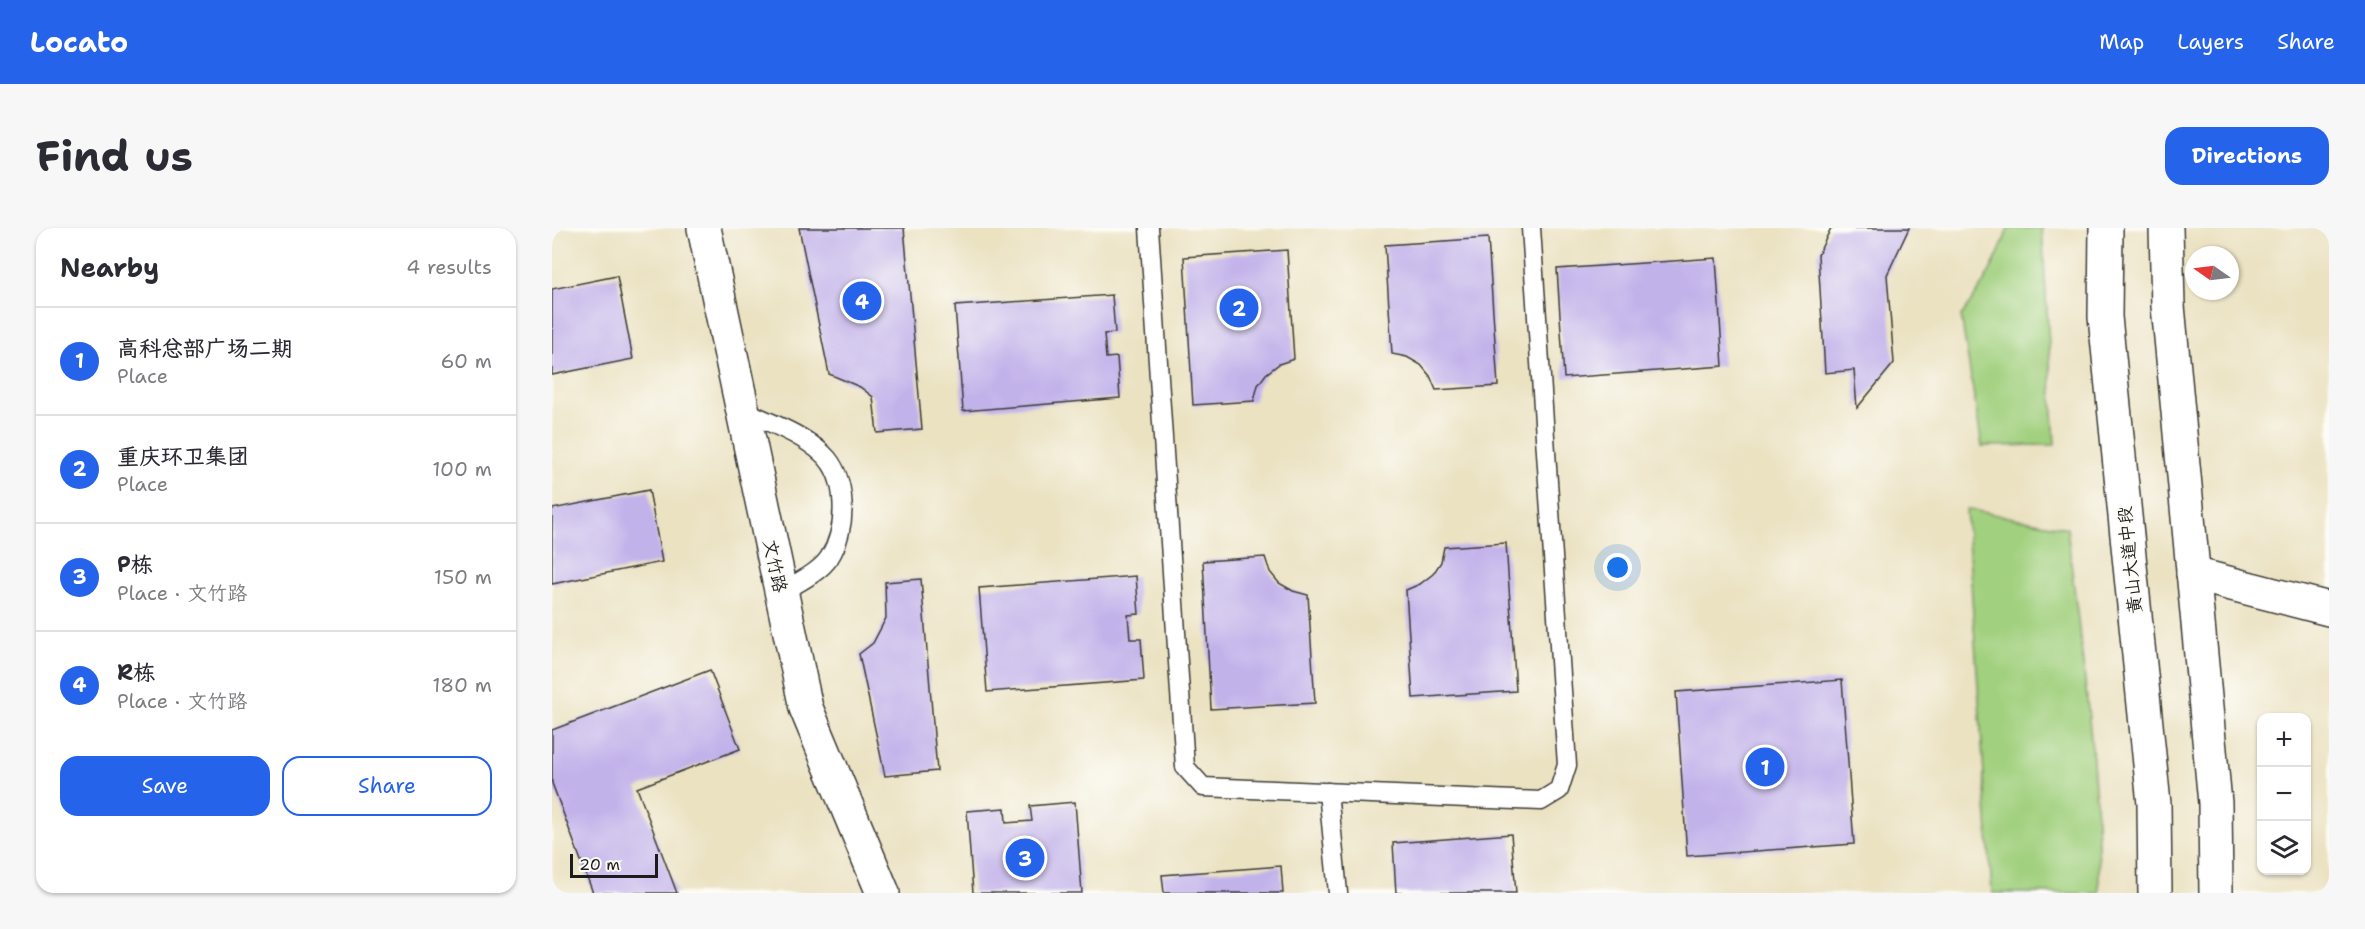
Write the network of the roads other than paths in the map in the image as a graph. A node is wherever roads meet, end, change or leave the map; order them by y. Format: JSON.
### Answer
{"nodes":[{"id":1,"x":704,"y":228,"type":"edge"},
{"id":2,"x":1149,"y":228,"type":"edge"},
{"id":3,"x":1531,"y":228,"type":"edge"},
{"id":4,"x":2106,"y":228,"type":"edge"},
{"id":5,"x":2166,"y":228,"type":"edge"},
{"id":6,"x":741,"y":409,"type":"junction"},
{"id":7,"x":2193,"y":574,"type":"junction"},
{"id":8,"x":781,"y":594,"type":"junction"},
{"id":9,"x":2329,"y":609,"type":"edge"},
{"id":10,"x":1328,"y":792,"type":"junction"},
{"id":11,"x":883,"y":893,"type":"edge"},
{"id":12,"x":1338,"y":893,"type":"edge"},
{"id":13,"x":2155,"y":893,"type":"edge"},
{"id":14,"x":2216,"y":893,"type":"edge"}],
"edges":[{"from":1,"to":6,"type":"main road","name":"文竹路"},
{"from":2,"to":10,"type":"lane"},
{"from":3,"to":10,"type":"lane"},
{"from":4,"to":13,"type":"main road","name":"黄山大道中段"},
{"from":5,"to":7,"type":"main road"},
{"from":6,"to":8,"type":"main road","name":"文竹路"},
{"from":6,"to":8,"type":"lane"},
{"from":7,"to":9,"type":"main road"},
{"from":7,"to":14,"type":"main road"},
{"from":8,"to":11,"type":"main road","name":"文竹路"},
{"from":10,"to":12,"type":"lane"}]}
